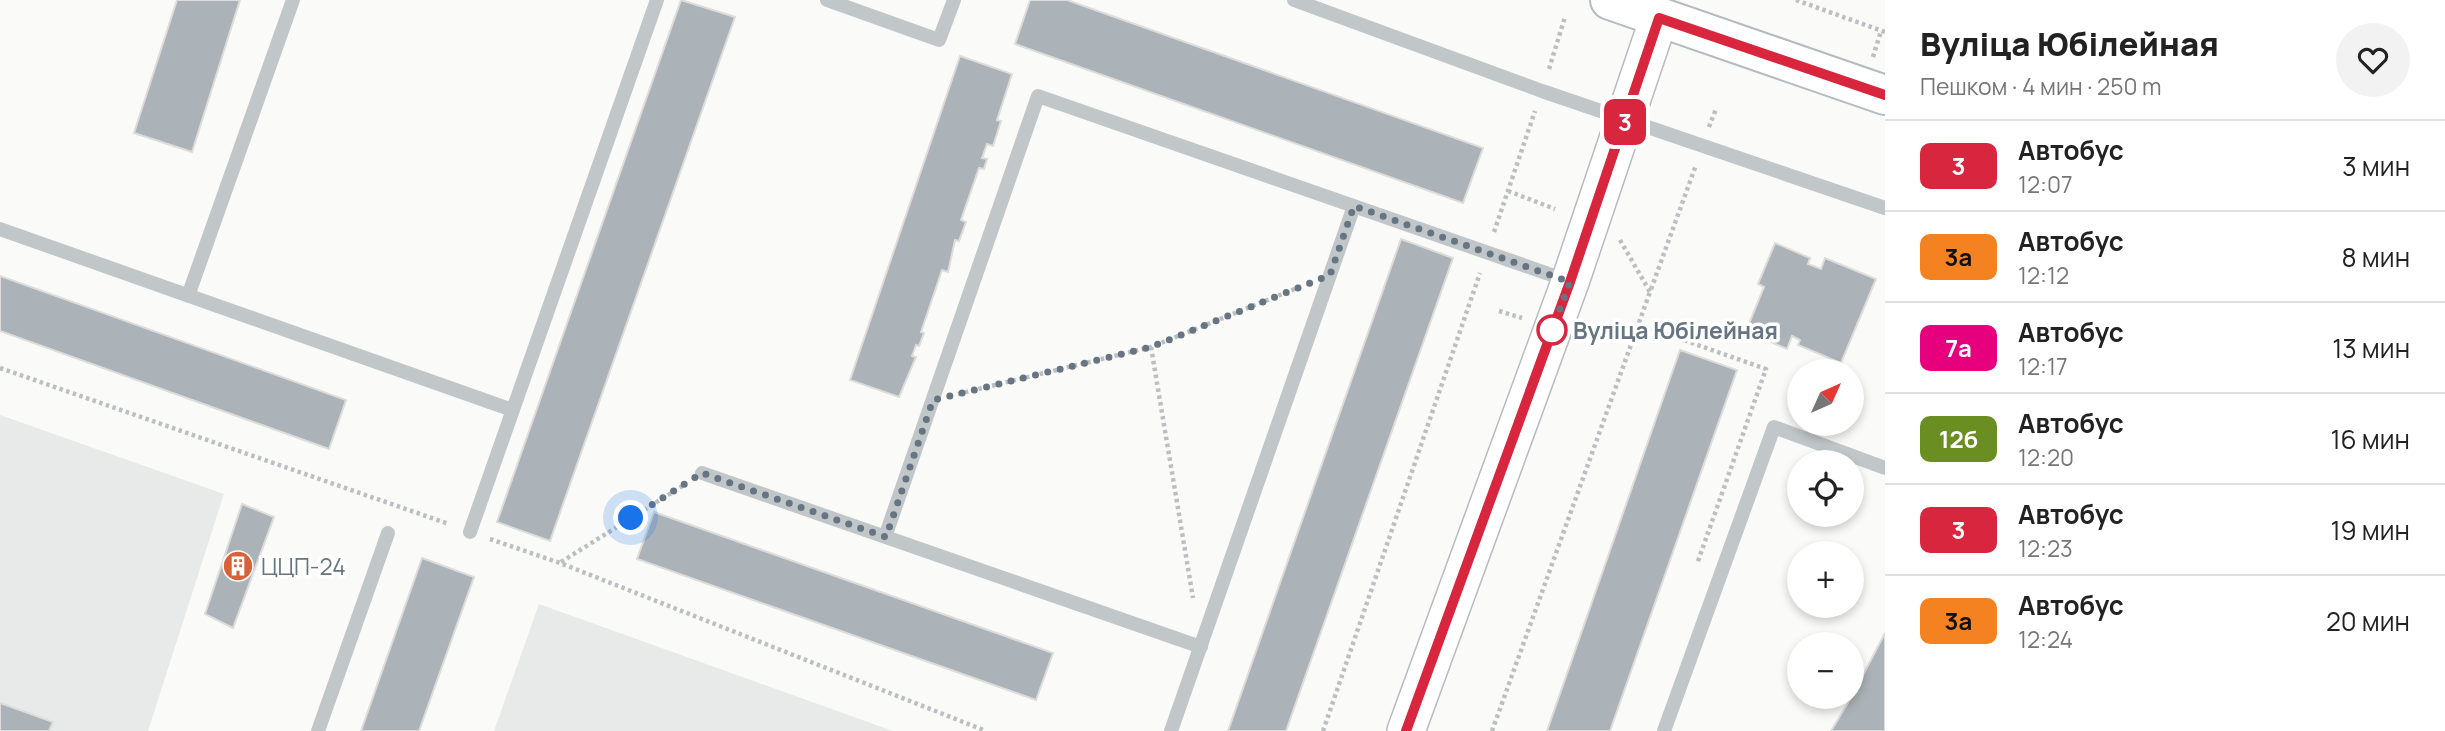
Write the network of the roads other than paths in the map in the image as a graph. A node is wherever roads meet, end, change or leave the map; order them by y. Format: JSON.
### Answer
{"nodes":[{"id":1,"x":293,"y":0,"type":"edge"},
{"id":2,"x":657,"y":0,"type":"edge"},
{"id":3,"x":827,"y":0,"type":"edge"},
{"id":4,"x":954,"y":0,"type":"edge"},
{"id":5,"x":1294,"y":0,"type":"edge"},
{"id":6,"x":1610,"y":0,"type":"edge"},
{"id":7,"x":1659,"y":18,"type":"junction"},
{"id":8,"x":1885,"y":95,"type":"edge"},
{"id":9,"x":1626,"y":119,"type":"junction"},
{"id":10,"x":1354,"y":206,"type":"junction"},
{"id":11,"x":1885,"y":208,"type":"edge"},
{"id":12,"x":0,"y":229,"type":"edge"},
{"id":13,"x":1570,"y":282,"type":"junction"},
{"id":14,"x":188,"y":296,"type":"junction"},
{"id":15,"x":512,"y":410,"type":"junction"},
{"id":16,"x":1885,"y":468,"type":"edge"},
{"id":17,"x":702,"y":473,"type":"road end"},
{"id":18,"x":470,"y":532,"type":"road end"},
{"id":19,"x":388,"y":533,"type":"dead end"},
{"id":20,"x":886,"y":537,"type":"junction"},
{"id":21,"x":1201,"y":647,"type":"junction"},
{"id":22,"x":318,"y":731,"type":"edge"},
{"id":23,"x":1171,"y":731,"type":"edge"},
{"id":24,"x":1406,"y":731,"type":"edge"},
{"id":25,"x":1664,"y":731,"type":"edge"}],
"edges":[{"from":1,"to":14,"type":"lane"},
{"from":2,"to":15,"type":"lane"},
{"from":3,"to":4,"type":"lane"},
{"from":5,"to":9,"type":"lane"},
{"from":6,"to":7,"type":"main road"},
{"from":7,"to":8,"type":"main road"},
{"from":7,"to":9,"type":"main road"},
{"from":9,"to":11,"type":"lane"},
{"from":9,"to":13,"type":"main road"},
{"from":10,"to":13,"type":"lane"},
{"from":10,"to":20,"type":"lane"},
{"from":10,"to":21,"type":"lane"},
{"from":12,"to":14,"type":"lane"},
{"from":13,"to":24,"type":"main road"},
{"from":14,"to":15,"type":"lane"},
{"from":15,"to":18,"type":"lane"},
{"from":16,"to":25,"type":"lane"},
{"from":17,"to":20,"type":"lane"},
{"from":19,"to":22,"type":"lane"},
{"from":20,"to":21,"type":"lane"},
{"from":21,"to":23,"type":"lane"}]}
